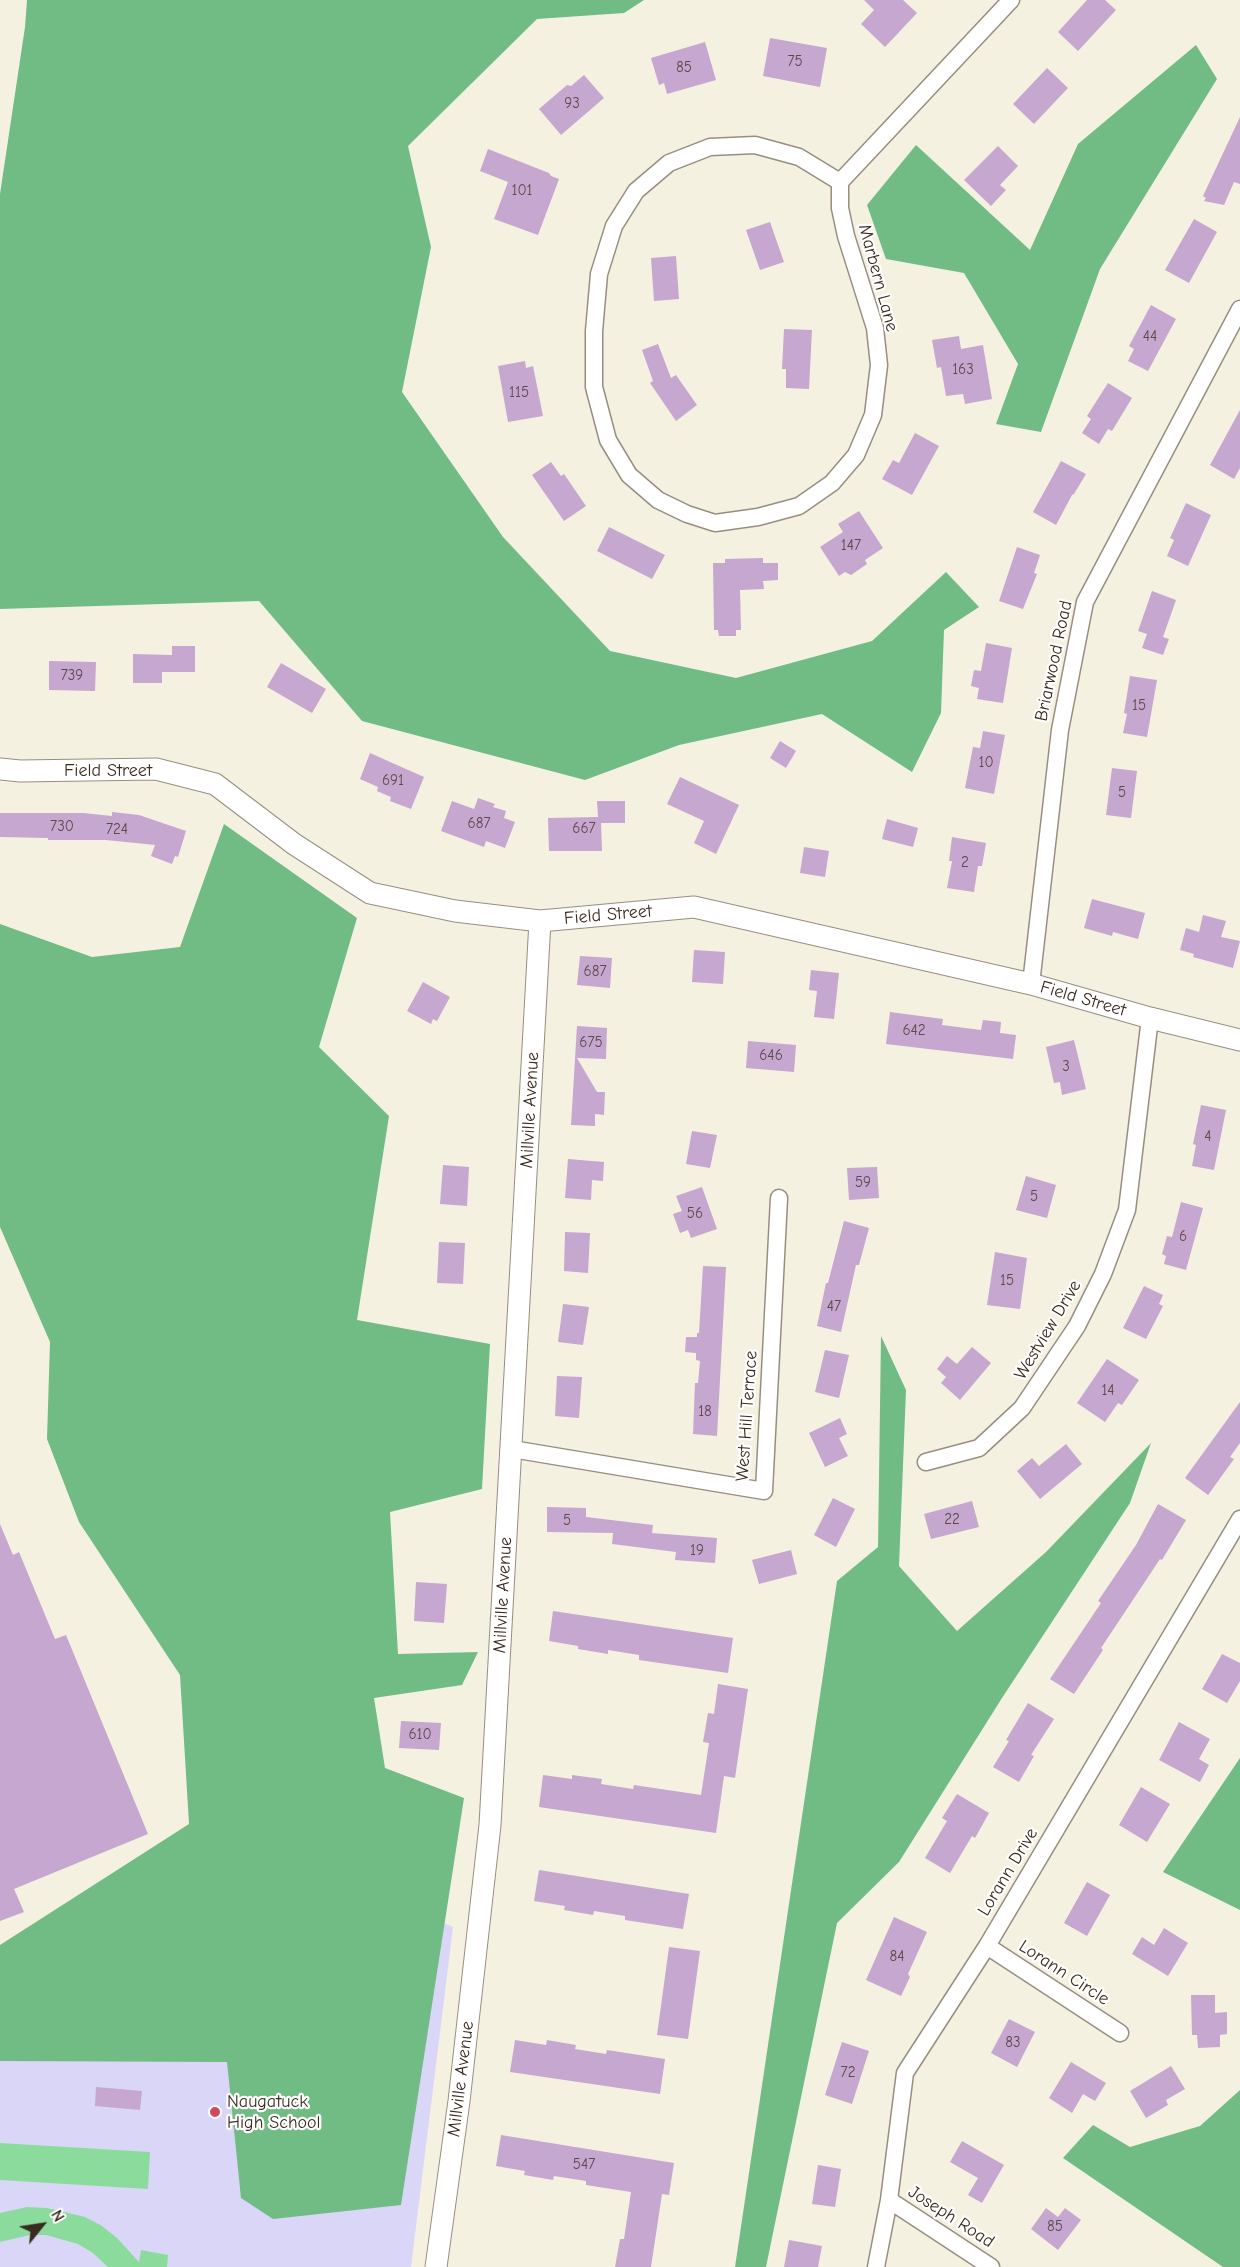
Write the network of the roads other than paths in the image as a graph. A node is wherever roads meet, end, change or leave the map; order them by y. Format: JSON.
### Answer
{"nodes":[{"id":1,"x":1011,"y":0,"type":"edge"},
{"id":2,"x":840,"y":182,"type":"junction"},
{"id":3,"x":1240,"y":309,"type":"edge"},
{"id":4,"x":0,"y":769,"type":"edge"},
{"id":5,"x":540,"y":921,"type":"junction"},
{"id":6,"x":1031,"y":984,"type":"junction"},
{"id":7,"x":1150,"y":1018,"type":"junction"},
{"id":8,"x":1240,"y":1040,"type":"edge"},
{"id":9,"x":778,"y":1198,"type":"dead end"},
{"id":10,"x":512,"y":1449,"type":"junction"},
{"id":11,"x":926,"y":1462,"type":"dead end"},
{"id":12,"x":1240,"y":1519,"type":"edge"},
{"id":13,"x":987,"y":1946,"type":"junction"},
{"id":14,"x":1120,"y":2033,"type":"dead end"},
{"id":15,"x":889,"y":2200,"type":"junction"},
{"id":16,"x":436,"y":2267,"type":"edge"},
{"id":17,"x":876,"y":2267,"type":"edge"},
{"id":18,"x":991,"y":2267,"type":"edge"}],
"edges":[{"from":1,"to":2,"type":"street"},
{"from":2,"to":2,"type":"street","name":"Marbern Lane"},
{"from":3,"to":6,"type":"street","name":"Briarwood Road"},
{"from":4,"to":5,"type":"street","name":"Field Street"},
{"from":5,"to":6,"type":"street","name":"Field Street"},
{"from":5,"to":10,"type":"street","name":"Millville Avenue"},
{"from":6,"to":7,"type":"street","name":"Field Street"},
{"from":7,"to":8,"type":"street","name":"Field Street"},
{"from":7,"to":11,"type":"street","name":"Westview Drive"},
{"from":9,"to":10,"type":"street","name":"West Hill Terrace"},
{"from":10,"to":16,"type":"street","name":"Millville Avenue"},
{"from":12,"to":13,"type":"street","name":"Lorann Drive"},
{"from":13,"to":14,"type":"street","name":"Lorann Circle"},
{"from":13,"to":15,"type":"street","name":"Lorann Drive"},
{"from":15,"to":17,"type":"street","name":"Lorann Drive"},
{"from":15,"to":18,"type":"street","name":"Joseph Road"}]}
